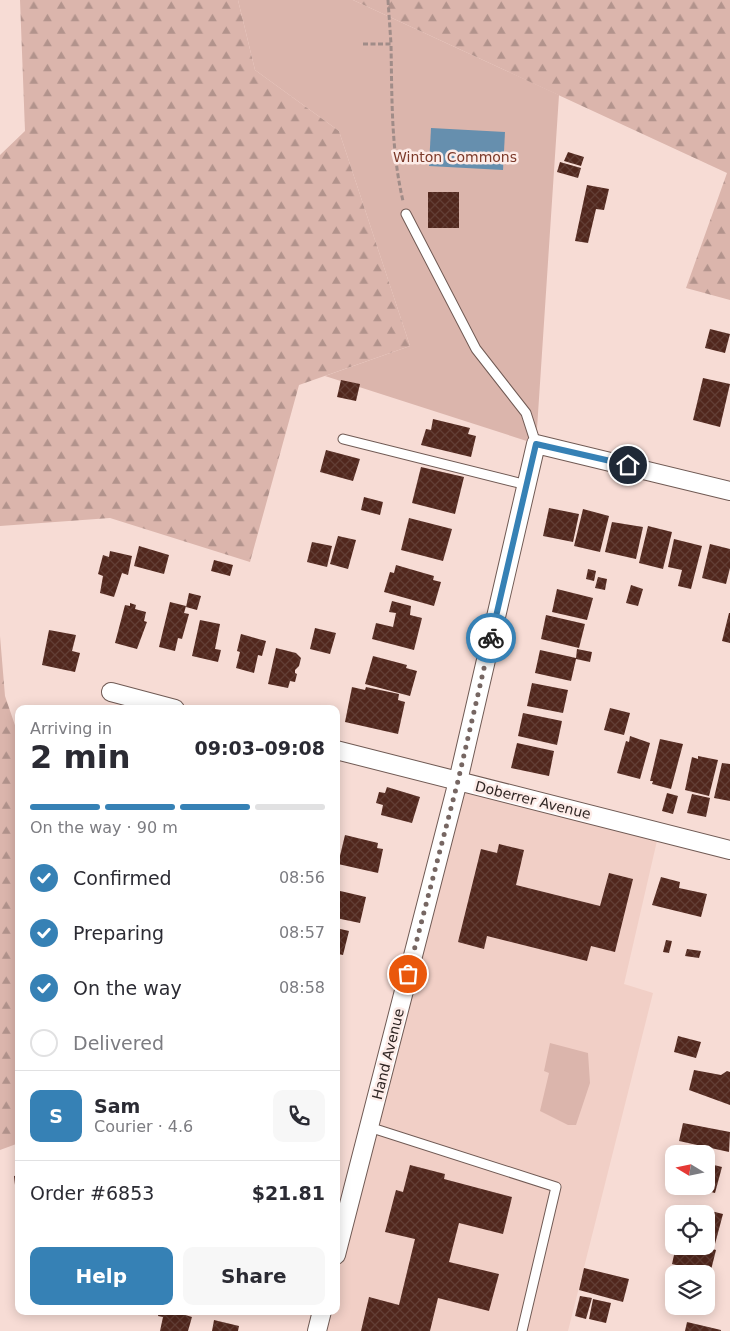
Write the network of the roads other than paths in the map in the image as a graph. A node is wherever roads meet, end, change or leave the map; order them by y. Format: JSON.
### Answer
{"nodes":[{"id":1,"x":406,"y":214,"type":"road end"},
{"id":2,"x":342,"y":439,"type":"dead end"},
{"id":3,"x":536,"y":444,"type":"junction"},
{"id":4,"x":527,"y":485,"type":"junction"},
{"id":5,"x":730,"y":491,"type":"edge"},
{"id":6,"x":111,"y":692,"type":"dead end"},
{"id":7,"x":160,"y":705,"type":"edge"},
{"id":8,"x":340,"y":751,"type":"edge"},
{"id":9,"x":458,"y":781,"type":"junction"},
{"id":10,"x":730,"y":850,"type":"edge"},
{"id":11,"x":369,"y":1127,"type":"junction"},
{"id":12,"x":340,"y":1239,"type":"edge"},
{"id":13,"x":321,"y":1315,"type":"edge"},
{"id":14,"x":317,"y":1331,"type":"edge"},
{"id":15,"x":522,"y":1331,"type":"edge"}],
"edges":[{"from":1,"to":3,"type":"lane"},
{"from":2,"to":4,"type":"lane"},
{"from":3,"to":4,"type":"street","name":"Hand Avenue"},
{"from":3,"to":5,"type":"street"},
{"from":4,"to":9,"type":"street","name":"Hand Avenue"},
{"from":6,"to":7,"type":"street"},
{"from":8,"to":9,"type":"street","name":"Doberrer Avenue"},
{"from":9,"to":10,"type":"street","name":"Doberrer Avenue"},
{"from":9,"to":11,"type":"street","name":"Hand Avenue"},
{"from":11,"to":12,"type":"street","name":"Hand Avenue"},
{"from":11,"to":15,"type":"lane"},
{"from":13,"to":14,"type":"street"}]}
